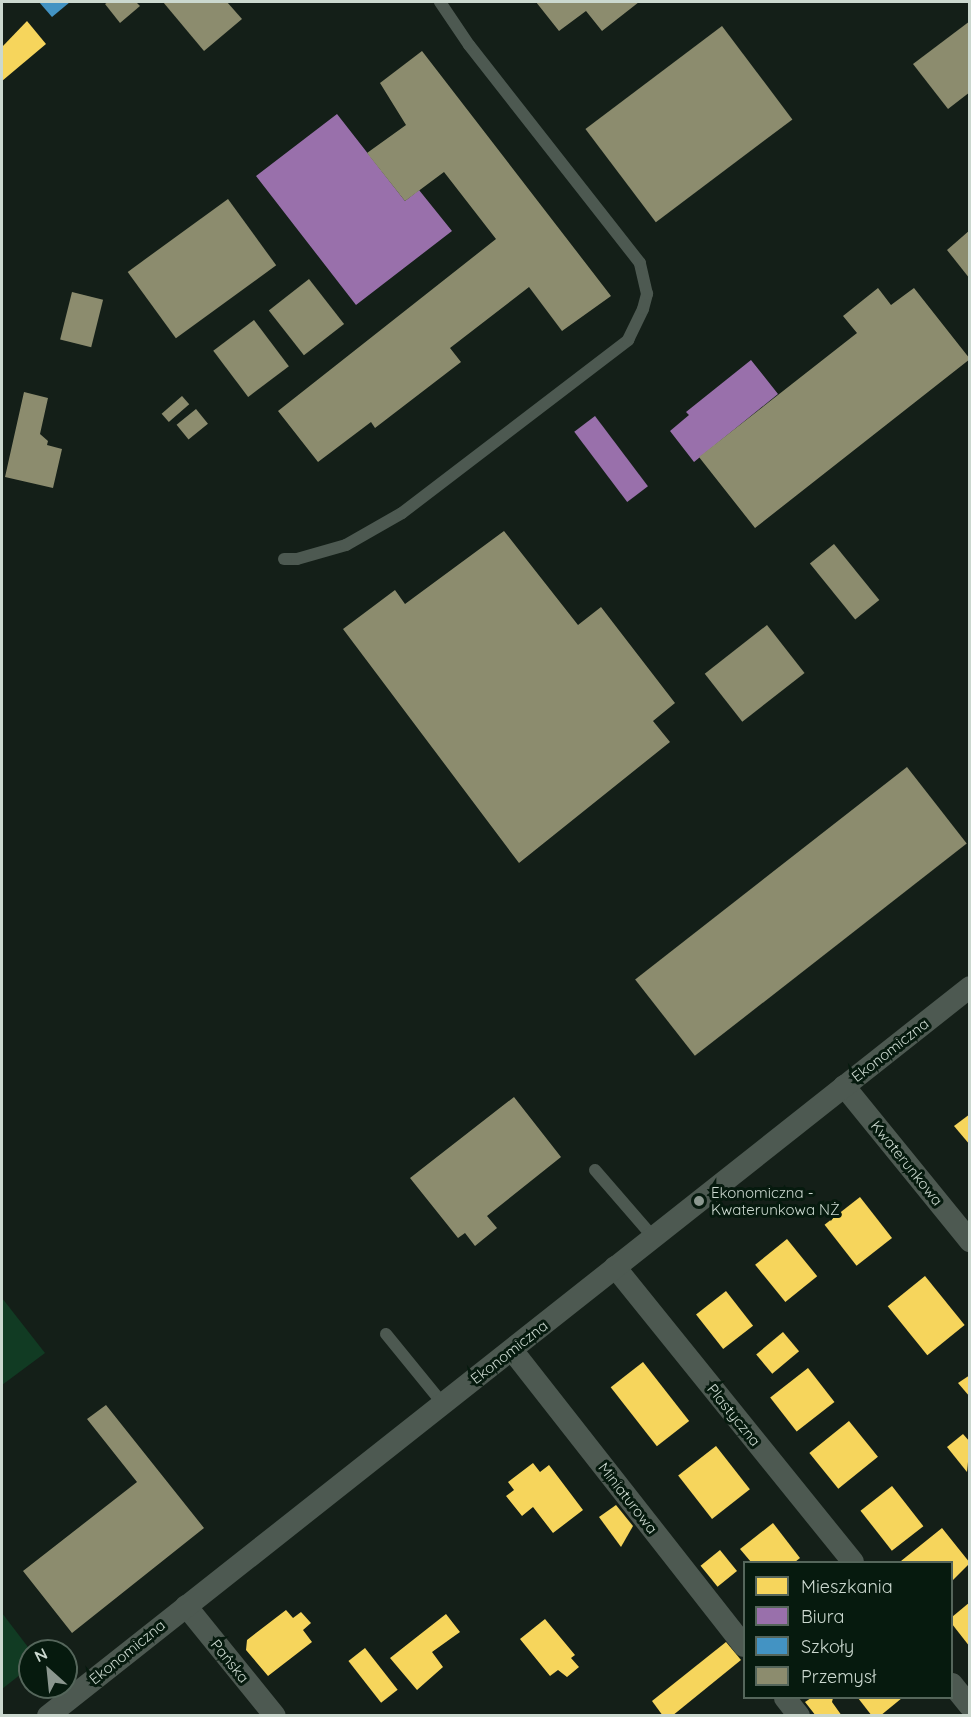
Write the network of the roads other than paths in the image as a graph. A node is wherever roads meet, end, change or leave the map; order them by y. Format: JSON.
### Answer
{"nodes":[{"id":1,"x":440,"y":2,"type":"edge"},
{"id":2,"x":284,"y":559,"type":"dead end"},
{"id":3,"x":969,"y":987,"type":"edge"},
{"id":4,"x":844,"y":1086,"type":"junction"},
{"id":5,"x":596,"y":1170,"type":"dead end"},
{"id":6,"x":653,"y":1237,"type":"junction"},
{"id":7,"x":969,"y":1241,"type":"edge"},
{"id":8,"x":615,"y":1267,"type":"junction"},
{"id":9,"x":386,"y":1334,"type":"dead end"},
{"id":10,"x":512,"y":1350,"type":"junction"},
{"id":11,"x":443,"y":1404,"type":"junction"},
{"id":12,"x":851,"y":1561,"type":"edge"},
{"id":13,"x":186,"y":1606,"type":"junction"},
{"id":14,"x":743,"y":1645,"type":"edge"},
{"id":15,"x":953,"y":1686,"type":"edge"},
{"id":16,"x":786,"y":1699,"type":"edge"},
{"id":17,"x":969,"y":1706,"type":"edge"},
{"id":18,"x":48,"y":1716,"type":"edge"},
{"id":19,"x":275,"y":1716,"type":"edge"},
{"id":20,"x":799,"y":1716,"type":"edge"}],
"edges":[{"from":1,"to":2,"type":"lane"},
{"from":3,"to":4,"type":"street","name":"Ekonomiczna"},
{"from":4,"to":6,"type":"street","name":"Ekonomiczna"},
{"from":4,"to":7,"type":"street","name":"Kwaterunkowa"},
{"from":5,"to":6,"type":"lane"},
{"from":6,"to":8,"type":"street","name":"Ekonomiczna"},
{"from":8,"to":10,"type":"street","name":"Ekonomiczna"},
{"from":8,"to":12,"type":"street","name":"Plastyczna"},
{"from":9,"to":11,"type":"lane"},
{"from":10,"to":11,"type":"street","name":"Ekonomiczna"},
{"from":10,"to":14,"type":"street","name":"Miniaturowa"},
{"from":11,"to":13,"type":"street","name":"Ekonomiczna"},
{"from":13,"to":18,"type":"street","name":"Ekonomiczna"},
{"from":13,"to":19,"type":"street","name":"Pańska"},
{"from":15,"to":17,"type":"street"},
{"from":16,"to":20,"type":"street"}]}
